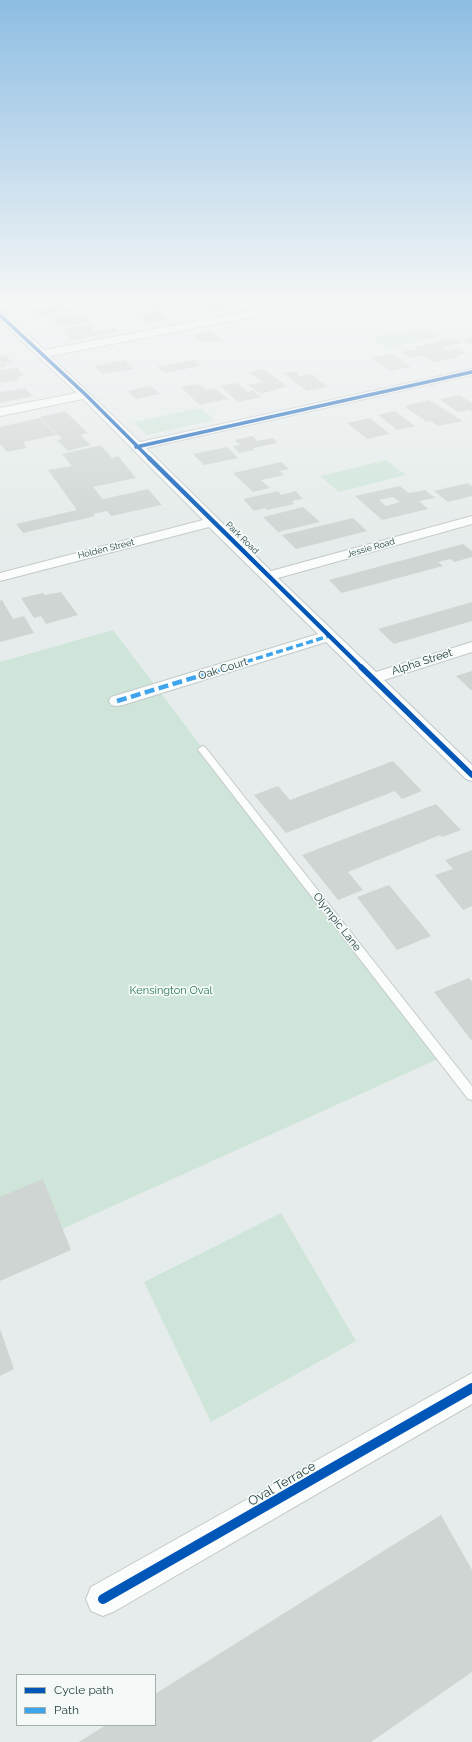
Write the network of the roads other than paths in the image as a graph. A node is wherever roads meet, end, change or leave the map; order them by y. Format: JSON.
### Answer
{"nodes":[{"id":1,"x":69,"y":379,"type":"edge"},
{"id":2,"x":439,"y":379,"type":"edge"},
{"id":3,"x":86,"y":395,"type":"junction"},
{"id":4,"x":0,"y":412,"type":"edge"},
{"id":5,"x":136,"y":447,"type":"junction"},
{"id":6,"x":472,"y":520,"type":"edge"},
{"id":7,"x":212,"y":522,"type":"junction"},
{"id":8,"x":269,"y":576,"type":"junction"},
{"id":9,"x":0,"y":577,"type":"edge"},
{"id":10,"x":329,"y":636,"type":"junction"},
{"id":11,"x":472,"y":647,"type":"edge"},
{"id":12,"x":373,"y":678,"type":"junction"},
{"id":13,"x":117,"y":701,"type":"dead end"},
{"id":14,"x":202,"y":749,"type":"dead end"},
{"id":15,"x":472,"y":775,"type":"edge"},
{"id":16,"x":472,"y":1095,"type":"edge"},
{"id":17,"x":472,"y":1388,"type":"edge"},
{"id":18,"x":103,"y":1599,"type":"dead end"}],
"edges":[{"from":1,"to":3,"type":"street","name":"Park Road"},
{"from":2,"to":5,"type":"street"},
{"from":3,"to":4,"type":"street"},
{"from":3,"to":5,"type":"street","name":"Park Road"},
{"from":5,"to":7,"type":"street","name":"Park Road"},
{"from":6,"to":8,"type":"street","name":"Jessie Road"},
{"from":7,"to":8,"type":"street","name":"Park Road"},
{"from":7,"to":9,"type":"street","name":"Holden Street"},
{"from":8,"to":10,"type":"street","name":"Park Road"},
{"from":10,"to":12,"type":"street","name":"Park Road"},
{"from":10,"to":13,"type":"street","name":"Oak Court"},
{"from":11,"to":12,"type":"street","name":"Alpha Street"},
{"from":12,"to":15,"type":"street","name":"Park Road"},
{"from":14,"to":16,"type":"lane","name":"Olympic Lane"},
{"from":17,"to":18,"type":"street","name":"Oval Terrace"}]}
